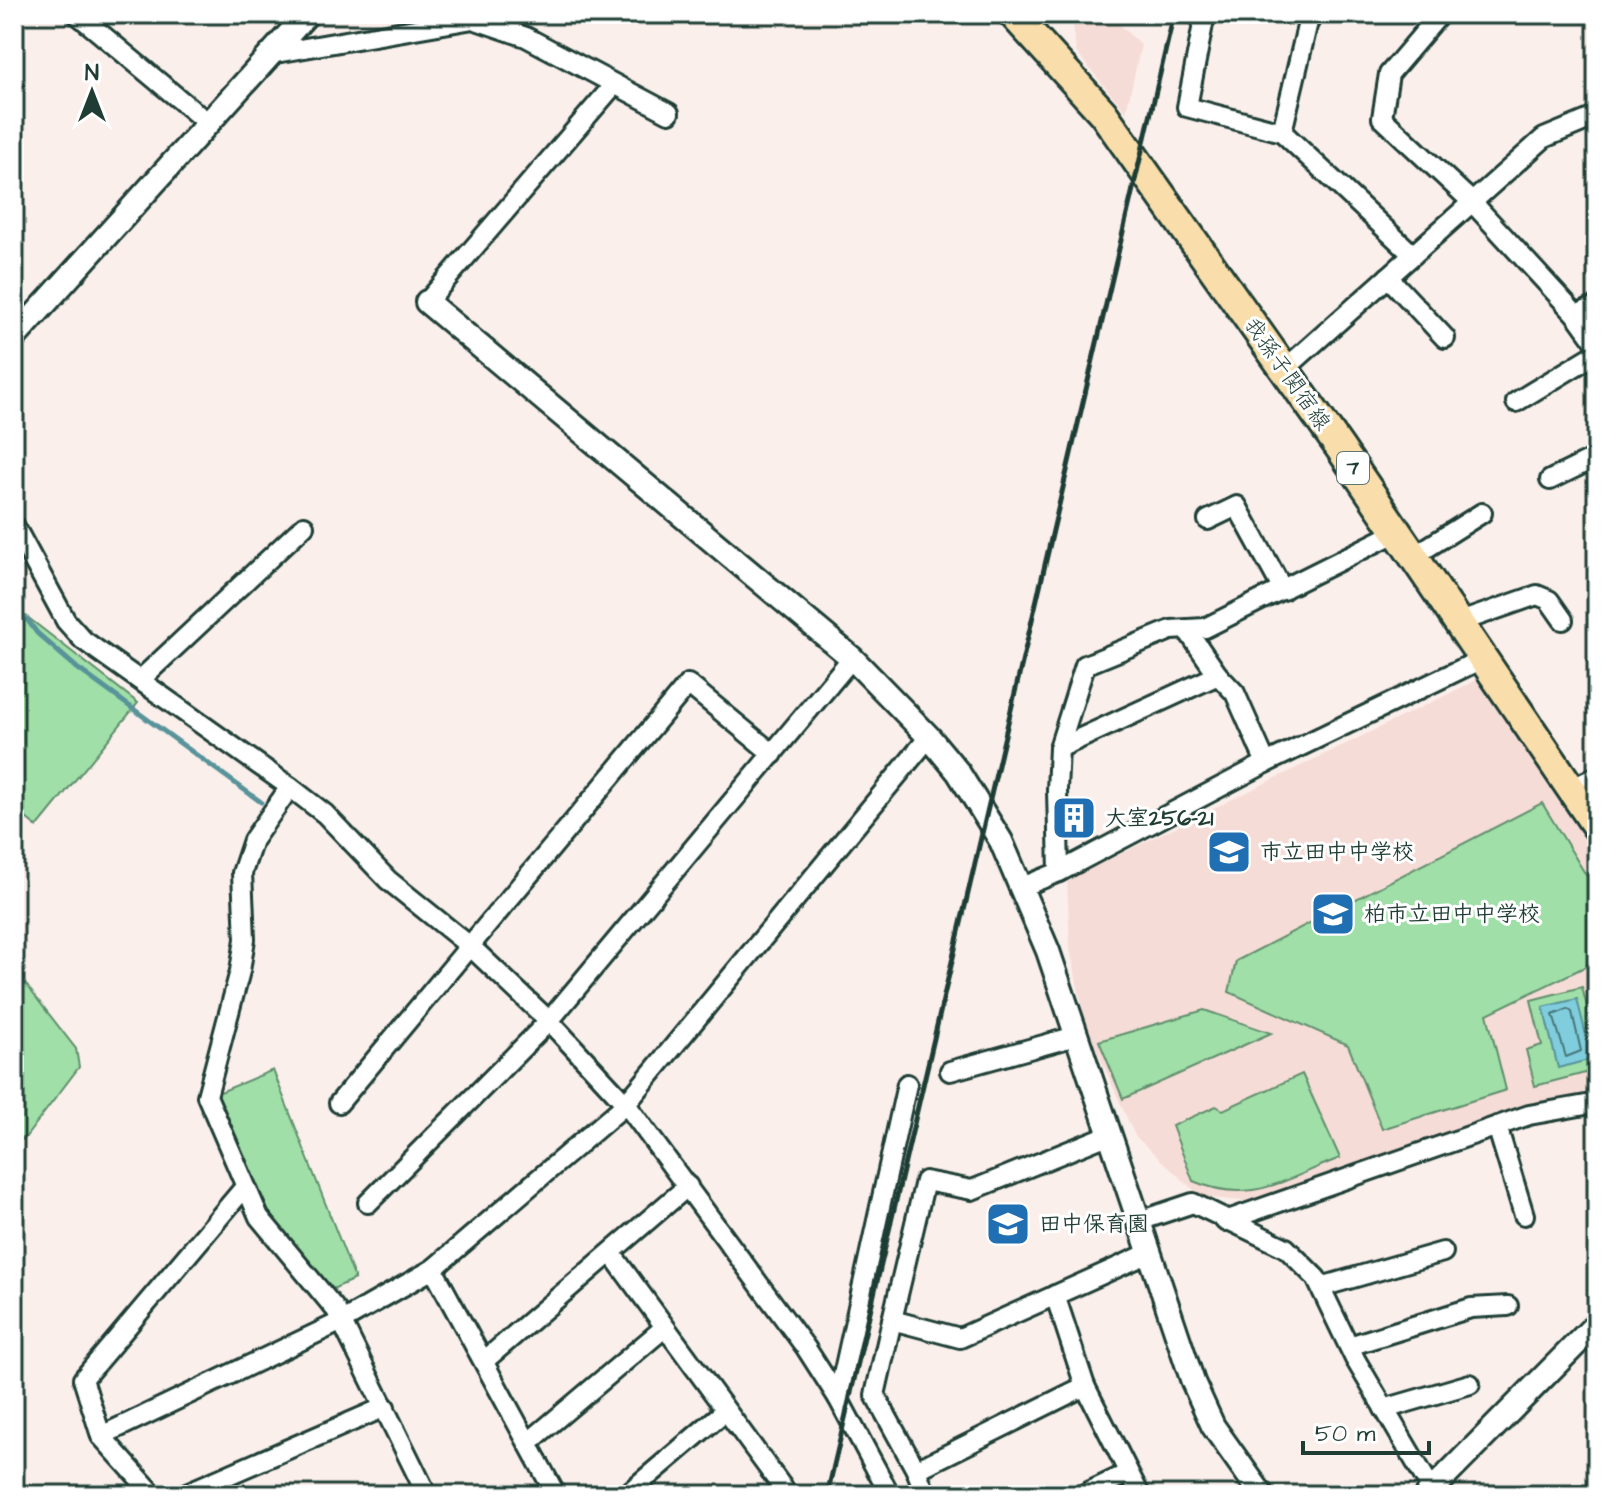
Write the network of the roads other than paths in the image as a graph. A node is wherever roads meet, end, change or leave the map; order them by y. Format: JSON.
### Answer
{"nodes":[{"id":1,"x":77,"y":14,"type":"edge"},
{"id":2,"x":307,"y":14,"type":"edge"},
{"id":3,"x":1205,"y":14,"type":"edge"},
{"id":4,"x":1316,"y":14,"type":"edge"},
{"id":5,"x":1440,"y":14,"type":"edge"},
{"id":6,"x":1023,"y":18,"type":"edge"},
{"id":7,"x":270,"y":54,"type":"junction"},
{"id":8,"x":613,"y":86,"type":"junction"},
{"id":9,"x":669,"y":113,"type":"dead end"},
{"id":10,"x":1597,"y":116,"type":"edge"},
{"id":11,"x":209,"y":124,"type":"junction"},
{"id":12,"x":1282,"y":132,"type":"junction"},
{"id":13,"x":1473,"y":203,"type":"junction"},
{"id":14,"x":1413,"y":255,"type":"junction"},
{"id":15,"x":1388,"y":277,"type":"junction"},
{"id":16,"x":427,"y":302,"type":"joint"},
{"id":17,"x":1597,"y":306,"type":"edge"},
{"id":18,"x":1576,"y":315,"type":"junction"},
{"id":19,"x":14,"y":338,"type":"edge"},
{"id":20,"x":1445,"y":338,"type":"dead end"},
{"id":21,"x":1597,"y":344,"type":"edge"},
{"id":22,"x":1597,"y":353,"type":"edge"},
{"id":23,"x":1284,"y":370,"type":"junction"},
{"id":24,"x":1516,"y":402,"type":"dead end"},
{"id":25,"x":1597,"y":457,"type":"edge"},
{"id":26,"x":1550,"y":480,"type":"dead end"},
{"id":27,"x":1482,"y":513,"type":"dead end"},
{"id":28,"x":1208,"y":520,"type":"dead end"},
{"id":29,"x":14,"y":525,"type":"edge"},
{"id":30,"x":304,"y":526,"type":"dead end"},
{"id":31,"x":1397,"y":532,"type":"junction"},
{"id":32,"x":1414,"y":556,"type":"junction"},
{"id":33,"x":1283,"y":590,"type":"junction"},
{"id":34,"x":1563,"y":620,"type":"dead end"},
{"id":35,"x":1460,"y":622,"type":"junction"},
{"id":36,"x":1187,"y":630,"type":"junction"},
{"id":37,"x":852,"y":658,"type":"junction"},
{"id":38,"x":1484,"y":658,"type":"junction"},
{"id":39,"x":1218,"y":675,"type":"junction"},
{"id":40,"x":140,"y":680,"type":"junction"},
{"id":41,"x":929,"y":737,"type":"junction"},
{"id":42,"x":1059,"y":748,"type":"junction"},
{"id":43,"x":773,"y":754,"type":"junction"},
{"id":44,"x":1266,"y":763,"type":"junction"},
{"id":45,"x":1597,"y":776,"type":"edge"},
{"id":46,"x":290,"y":787,"type":"junction"},
{"id":47,"x":1571,"y":789,"type":"junction"},
{"id":48,"x":1597,"y":827,"type":"edge"},
{"id":49,"x":1059,"y":872,"type":"junction"},
{"id":50,"x":1022,"y":887,"type":"junction"},
{"id":51,"x":471,"y":947,"type":"junction"},
{"id":52,"x":549,"y":1021,"type":"junction"},
{"id":53,"x":1076,"y":1036,"type":"junction"},
{"id":54,"x":950,"y":1071,"type":"dead end"},
{"id":55,"x":907,"y":1084,"type":"dead end"},
{"id":56,"x":339,"y":1103,"type":"dead end"},
{"id":57,"x":1597,"y":1103,"type":"edge"},
{"id":58,"x":626,"y":1104,"type":"junction"},
{"id":59,"x":1497,"y":1126,"type":"junction"},
{"id":60,"x":1108,"y":1135,"type":"junction"},
{"id":61,"x":688,"y":1186,"type":"junction"},
{"id":62,"x":244,"y":1188,"type":"junction"},
{"id":63,"x":368,"y":1203,"type":"dead end"},
{"id":64,"x":1524,"y":1215,"type":"dead end"},
{"id":65,"x":1225,"y":1221,"type":"junction"},
{"id":66,"x":1136,"y":1222,"type":"junction"},
{"id":67,"x":1443,"y":1252,"type":"dead end"},
{"id":68,"x":611,"y":1253,"type":"junction"},
{"id":69,"x":1147,"y":1254,"type":"junction"},
{"id":70,"x":433,"y":1269,"type":"junction"},
{"id":71,"x":1321,"y":1287,"type":"junction"},
{"id":72,"x":1055,"y":1295,"type":"junction"},
{"id":73,"x":1508,"y":1306,"type":"dead end"},
{"id":74,"x":892,"y":1320,"type":"junction"},
{"id":75,"x":342,"y":1321,"type":"junction"},
{"id":76,"x":1597,"y":1323,"type":"edge"},
{"id":77,"x":664,"y":1328,"type":"junction"},
{"id":78,"x":1349,"y":1346,"type":"junction"},
{"id":79,"x":484,"y":1361,"type":"junction"},
{"id":80,"x":1470,"y":1384,"type":"dead end"},
{"id":81,"x":1085,"y":1386,"type":"junction"},
{"id":82,"x":838,"y":1398,"type":"junction"},
{"id":83,"x":385,"y":1407,"type":"junction"},
{"id":84,"x":1384,"y":1409,"type":"junction"},
{"id":85,"x":725,"y":1411,"type":"junction"},
{"id":86,"x":101,"y":1436,"type":"junction"},
{"id":87,"x":529,"y":1442,"type":"junction"},
{"id":88,"x":916,"y":1470,"type":"junction"},
{"id":89,"x":1126,"y":1474,"type":"junction"},
{"id":90,"x":1431,"y":1493,"type":"edge"},
{"id":91,"x":154,"y":1495,"type":"edge"},
{"id":92,"x":182,"y":1495,"type":"edge"},
{"id":93,"x":427,"y":1495,"type":"edge"},
{"id":94,"x":556,"y":1495,"type":"edge"},
{"id":95,"x":626,"y":1495,"type":"edge"},
{"id":96,"x":788,"y":1495,"type":"edge"},
{"id":97,"x":890,"y":1495,"type":"edge"},
{"id":98,"x":926,"y":1495,"type":"edge"},
{"id":99,"x":1082,"y":1495,"type":"edge"},
{"id":100,"x":1140,"y":1495,"type":"edge"},
{"id":101,"x":1262,"y":1495,"type":"edge"}],
"edges":[{"from":1,"to":11,"type":"street"},
{"from":2,"to":7,"type":"street"},
{"from":3,"to":12,"type":"street"},
{"from":4,"to":12,"type":"street"},
{"from":5,"to":13,"type":"street"},
{"from":6,"to":23,"type":"main road","name":"我孫子関宿線","number":"7"},
{"from":7,"to":8,"type":"street"},
{"from":7,"to":11,"type":"street"},
{"from":8,"to":9,"type":"street"},
{"from":8,"to":16,"type":"street"},
{"from":10,"to":13,"type":"street"},
{"from":11,"to":19,"type":"street"},
{"from":12,"to":14,"type":"street"},
{"from":13,"to":14,"type":"street"},
{"from":13,"to":18,"type":"street"},
{"from":14,"to":15,"type":"street"},
{"from":15,"to":20,"type":"street"},
{"from":15,"to":23,"type":"street"},
{"from":16,"to":37,"type":"street"},
{"from":17,"to":18,"type":"street"},
{"from":18,"to":21,"type":"street"},
{"from":22,"to":24,"type":"street"},
{"from":23,"to":31,"type":"main road","name":"我孫子関宿線","number":"7"},
{"from":25,"to":26,"type":"street"},
{"from":27,"to":32,"type":"street"},
{"from":28,"to":33,"type":"street"},
{"from":29,"to":40,"type":"street"},
{"from":30,"to":40,"type":"street"},
{"from":31,"to":32,"type":"main road","name":"我孫子関宿線","number":"7"},
{"from":31,"to":33,"type":"street"},
{"from":32,"to":35,"type":"main road","name":"我孫子関宿線","number":"7"},
{"from":33,"to":36,"type":"street"},
{"from":34,"to":35,"type":"street"},
{"from":35,"to":38,"type":"main road","name":"我孫子関宿線","number":"7"},
{"from":36,"to":39,"type":"street"},
{"from":36,"to":42,"type":"street"},
{"from":37,"to":41,"type":"street"},
{"from":37,"to":43,"type":"street"},
{"from":38,"to":44,"type":"street"},
{"from":38,"to":47,"type":"main road","name":"我孫子関宿線","number":"7"},
{"from":39,"to":42,"type":"street"},
{"from":39,"to":44,"type":"street"},
{"from":40,"to":46,"type":"street"},
{"from":41,"to":50,"type":"street"},
{"from":41,"to":58,"type":"street"},
{"from":42,"to":49,"type":"street"},
{"from":43,"to":51,"type":"street"},
{"from":43,"to":52,"type":"street"},
{"from":44,"to":49,"type":"street"},
{"from":45,"to":47,"type":"street"},
{"from":46,"to":51,"type":"street"},
{"from":46,"to":62,"type":"street"},
{"from":47,"to":48,"type":"main road","name":"我孫子関宿線","number":"7"},
{"from":49,"to":50,"type":"street"},
{"from":50,"to":53,"type":"street"},
{"from":51,"to":52,"type":"street"},
{"from":51,"to":56,"type":"street"},
{"from":52,"to":58,"type":"street"},
{"from":52,"to":63,"type":"street"},
{"from":53,"to":54,"type":"street"},
{"from":53,"to":60,"type":"street"},
{"from":55,"to":82,"type":"street"},
{"from":57,"to":59,"type":"street"},
{"from":58,"to":61,"type":"street"},
{"from":58,"to":70,"type":"street"},
{"from":59,"to":64,"type":"street"},
{"from":59,"to":65,"type":"street"},
{"from":60,"to":66,"type":"street"},
{"from":60,"to":74,"type":"street"},
{"from":61,"to":68,"type":"street"},
{"from":61,"to":82,"type":"street"},
{"from":62,"to":75,"type":"street"},
{"from":62,"to":86,"type":"street"},
{"from":65,"to":66,"type":"street"},
{"from":65,"to":71,"type":"street"},
{"from":66,"to":69,"type":"street"},
{"from":67,"to":71,"type":"street"},
{"from":68,"to":77,"type":"street"},
{"from":68,"to":79,"type":"street"},
{"from":69,"to":72,"type":"street"},
{"from":69,"to":101,"type":"street"},
{"from":70,"to":75,"type":"street"},
{"from":70,"to":79,"type":"street"},
{"from":71,"to":78,"type":"street"},
{"from":72,"to":74,"type":"street"},
{"from":72,"to":81,"type":"street"},
{"from":73,"to":78,"type":"street"},
{"from":74,"to":88,"type":"street"},
{"from":75,"to":83,"type":"street"},
{"from":75,"to":86,"type":"street"},
{"from":76,"to":90,"type":"street"},
{"from":77,"to":85,"type":"street"},
{"from":77,"to":87,"type":"street"},
{"from":78,"to":84,"type":"street"},
{"from":79,"to":87,"type":"street"},
{"from":80,"to":84,"type":"street"},
{"from":81,"to":88,"type":"street"},
{"from":81,"to":89,"type":"street"},
{"from":82,"to":97,"type":"street"},
{"from":83,"to":92,"type":"street"},
{"from":83,"to":93,"type":"street"},
{"from":84,"to":90,"type":"street"},
{"from":85,"to":95,"type":"street"},
{"from":85,"to":96,"type":"street"},
{"from":86,"to":91,"type":"street"},
{"from":87,"to":94,"type":"street"},
{"from":88,"to":98,"type":"street"},
{"from":89,"to":99,"type":"street"},
{"from":89,"to":100,"type":"street"}]}
